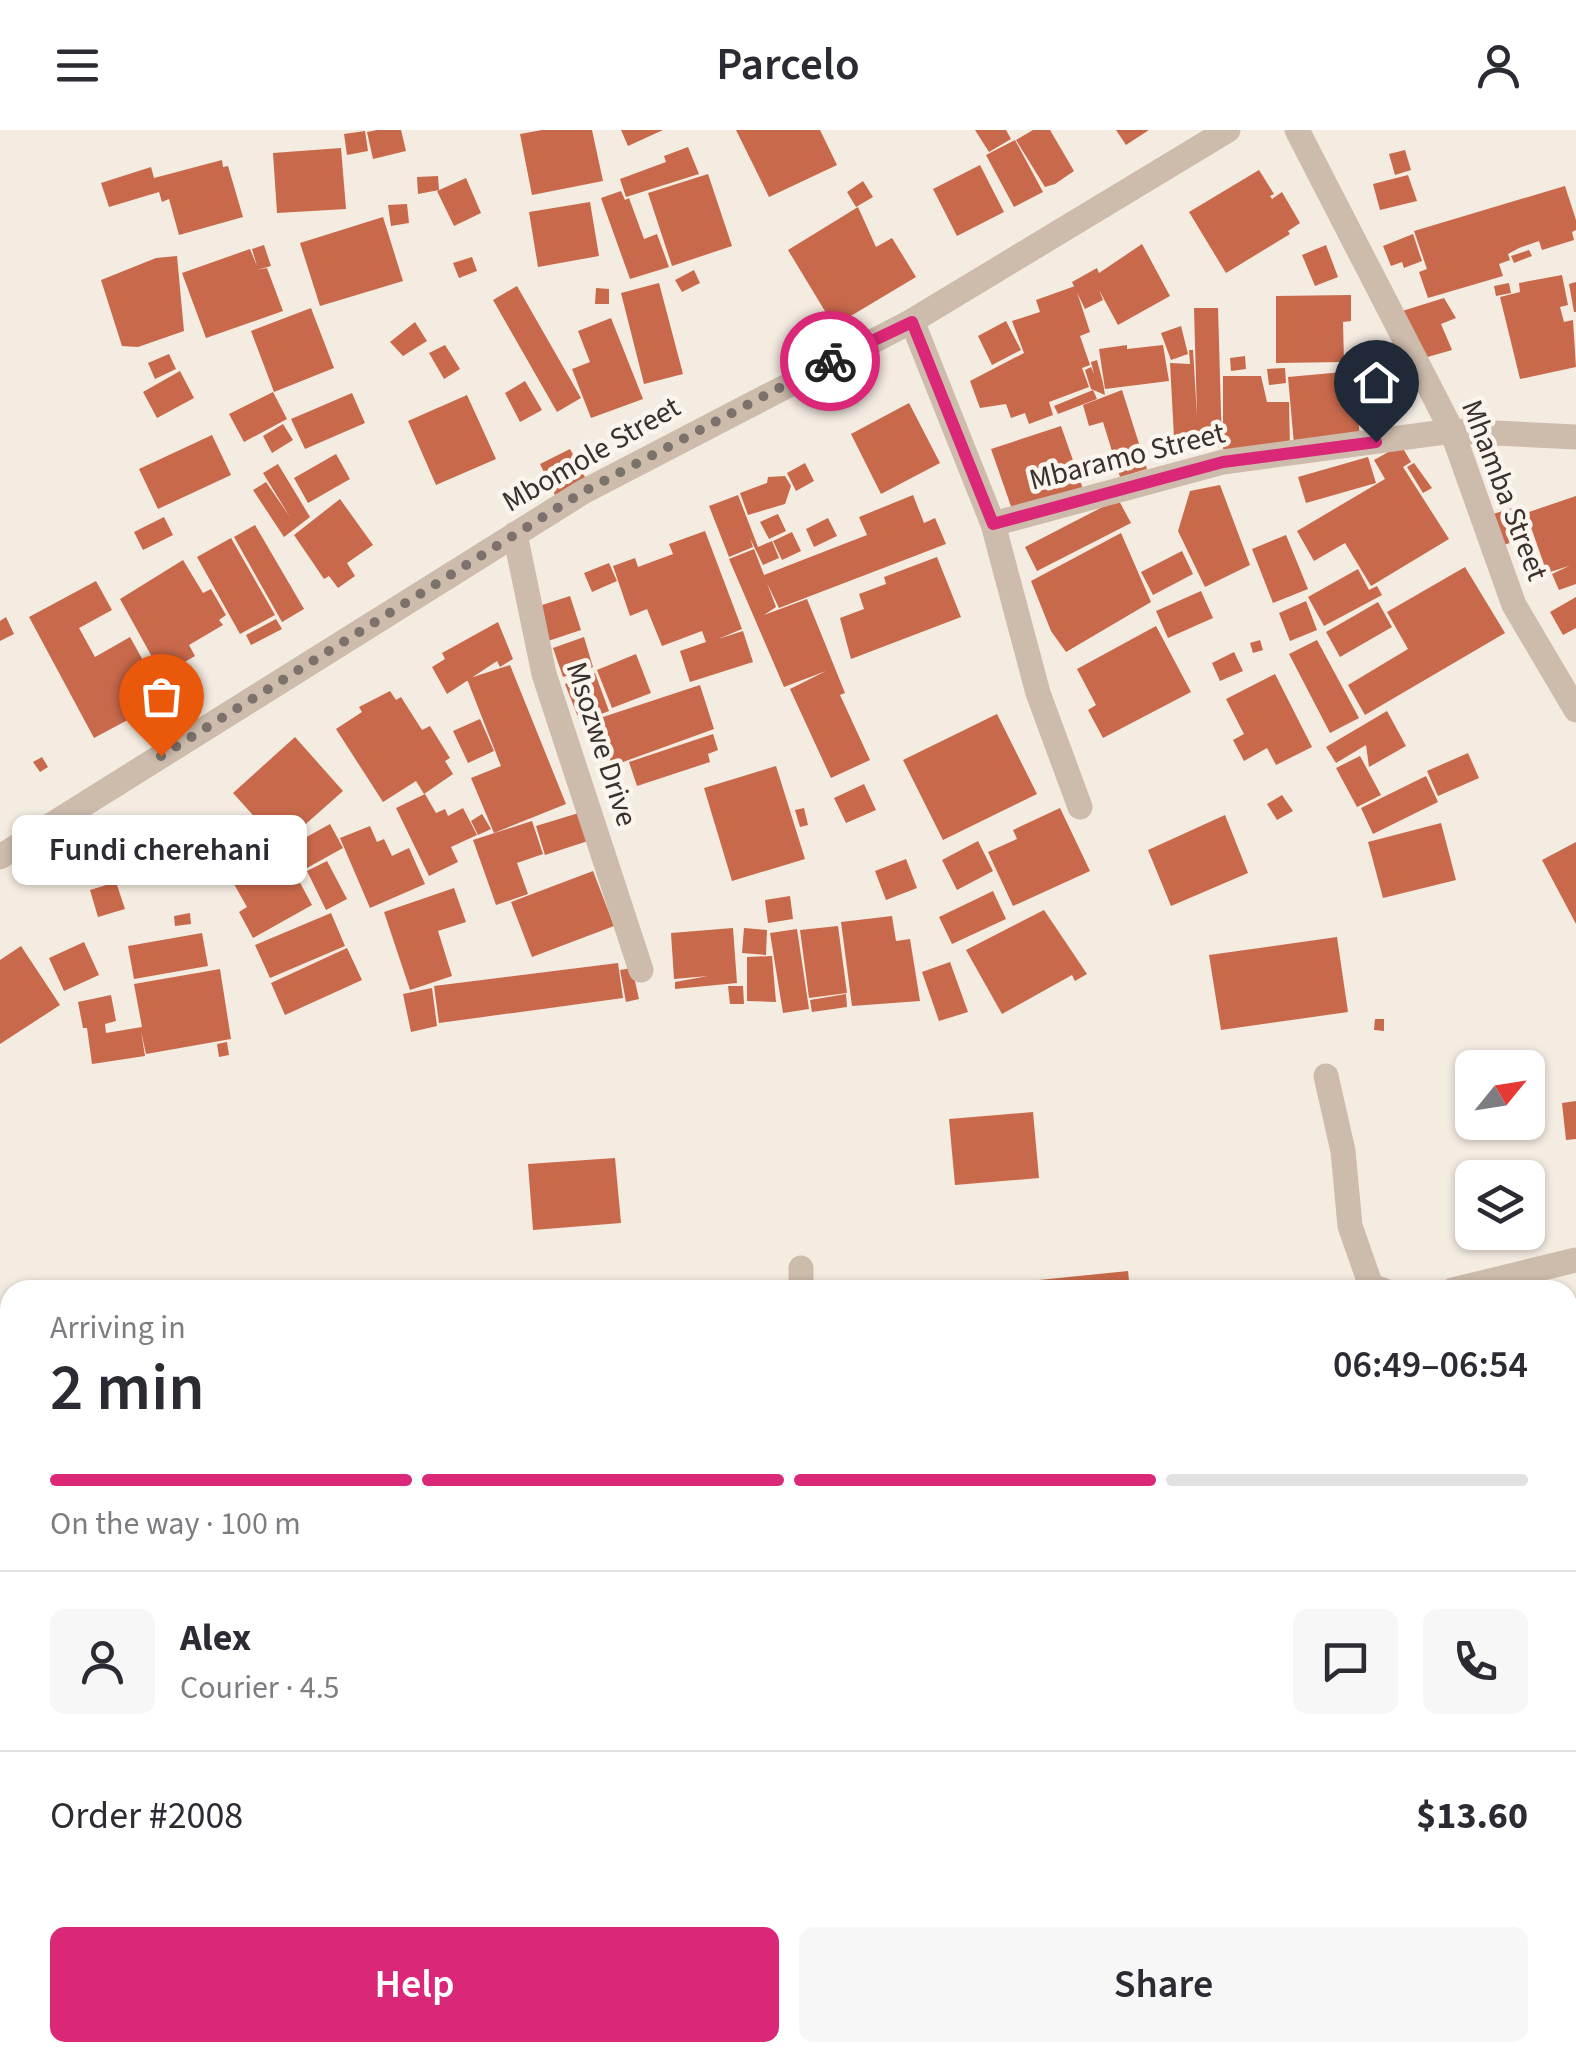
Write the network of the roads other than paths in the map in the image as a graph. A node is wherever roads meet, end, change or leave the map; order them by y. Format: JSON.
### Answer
{"nodes":[{"id":1,"x":1228,"y":130,"type":"edge"},
{"id":2,"x":1297,"y":130,"type":"edge"},
{"id":3,"x":912,"y":322,"type":"junction"},
{"id":4,"x":1452,"y":431,"type":"junction"},
{"id":5,"x":1576,"y":437,"type":"edge"},
{"id":6,"x":993,"y":524,"type":"junction"},
{"id":7,"x":515,"y":534,"type":"junction"},
{"id":8,"x":1576,"y":710,"type":"edge"},
{"id":9,"x":1080,"y":807,"type":"dead end"},
{"id":10,"x":0,"y":857,"type":"edge"},
{"id":11,"x":641,"y":970,"type":"dead end"},
{"id":12,"x":1326,"y":1076,"type":"dead end"},
{"id":13,"x":1576,"y":1260,"type":"edge"},
{"id":14,"x":1369,"y":1280,"type":"edge"},
{"id":15,"x":1495,"y":1280,"type":"edge"}],
"edges":[{"from":1,"to":3,"type":"street","name":"Mbomole Street"},
{"from":2,"to":4,"type":"street","name":"Mhamba Street"},
{"from":3,"to":6,"type":"street"},
{"from":3,"to":7,"type":"street","name":"Mbomole Street"},
{"from":4,"to":5,"type":"street","name":"Mbaramo Street"},
{"from":4,"to":6,"type":"street","name":"Mbaramo Street"},
{"from":4,"to":8,"type":"street","name":"Mhamba Street"},
{"from":6,"to":9,"type":"street"},
{"from":7,"to":10,"type":"street","name":"Mbomole Street"},
{"from":7,"to":11,"type":"street","name":"Msozwe Drive"},
{"from":12,"to":14,"type":"street"},
{"from":13,"to":15,"type":"street"}]}
